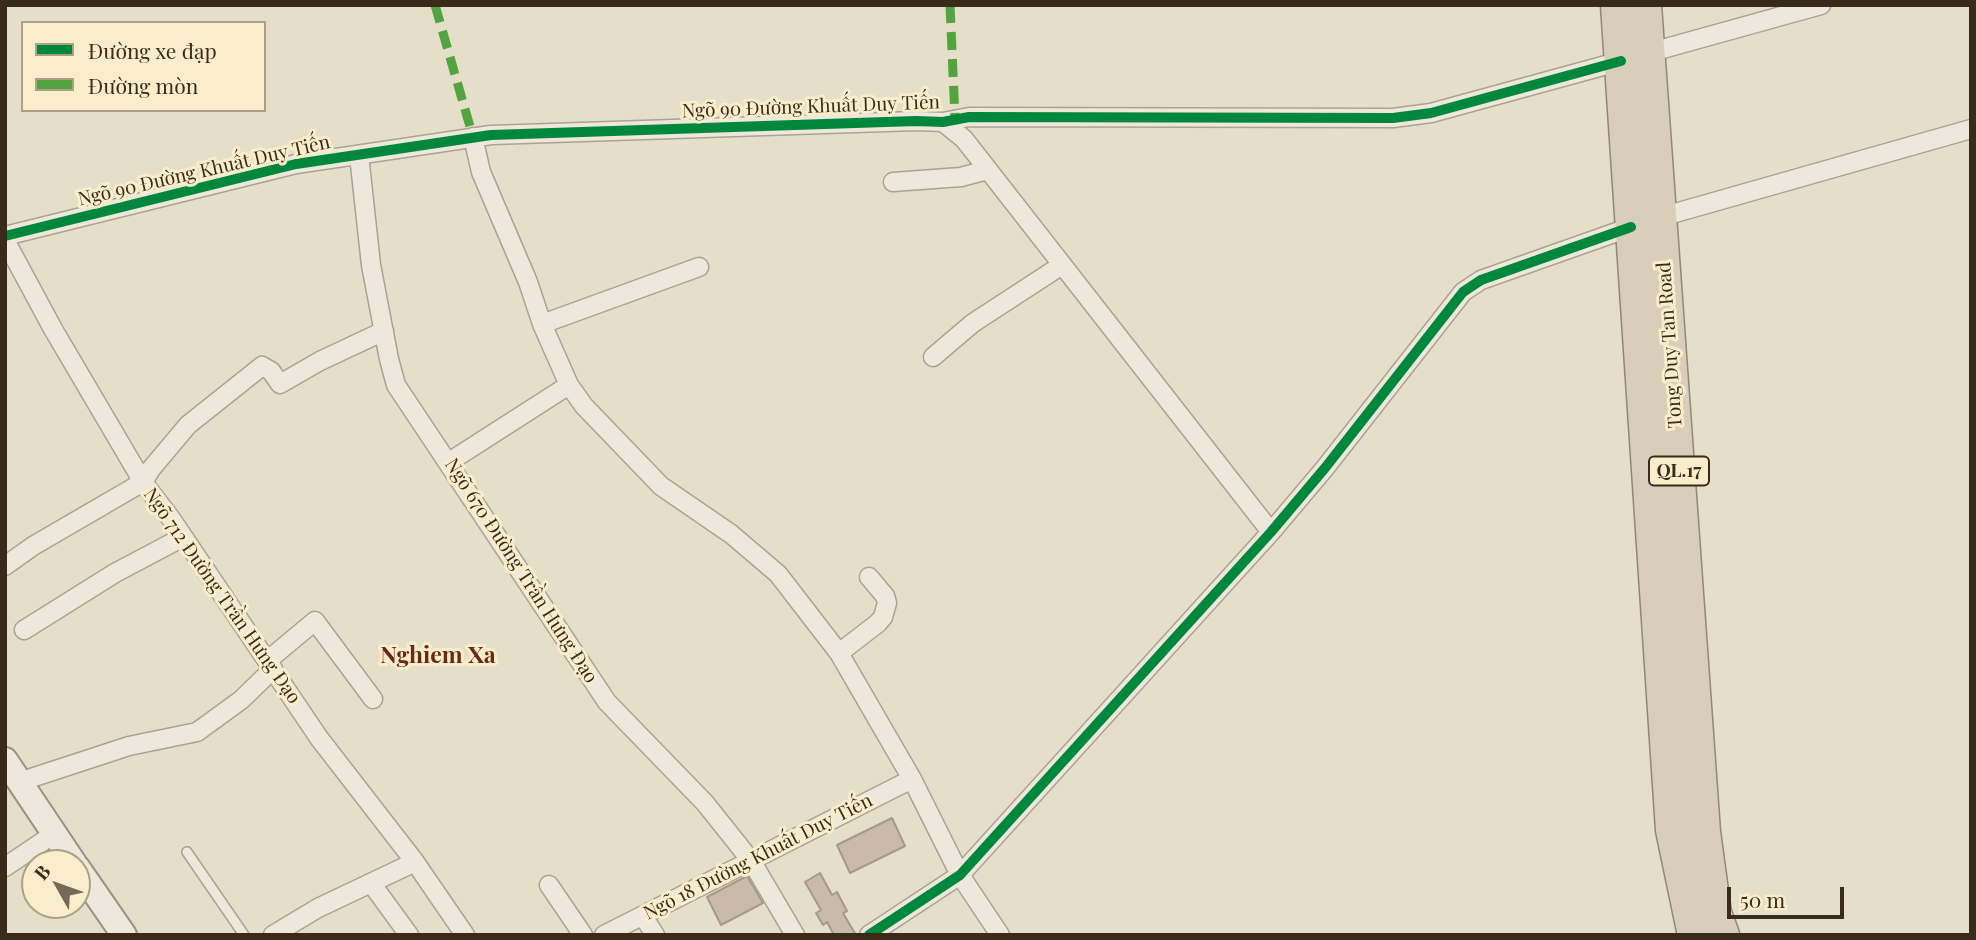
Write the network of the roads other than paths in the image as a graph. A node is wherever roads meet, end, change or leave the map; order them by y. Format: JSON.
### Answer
{"nodes":[{"id":1,"x":1617,"y":5,"type":"edge"},
{"id":2,"x":1645,"y":5,"type":"edge"},
{"id":3,"x":1821,"y":5,"type":"edge"},
{"id":4,"x":1635,"y":57,"type":"junction"},
{"id":5,"x":943,"y":122,"type":"junction"},
{"id":6,"x":1971,"y":129,"type":"edge"},
{"id":7,"x":473,"y":137,"type":"junction"},
{"id":8,"x":359,"y":155,"type":"junction"},
{"id":9,"x":987,"y":170,"type":"junction"},
{"id":10,"x":893,"y":182,"type":"dead end"},
{"id":11,"x":1661,"y":217,"type":"junction"},
{"id":12,"x":1631,"y":227,"type":"junction"},
{"id":13,"x":5,"y":238,"type":"edge"},
{"id":14,"x":1062,"y":265,"type":"junction"},
{"id":15,"x":699,"y":267,"type":"dead end"},
{"id":16,"x":542,"y":324,"type":"junction"},
{"id":17,"x":384,"y":331,"type":"junction"},
{"id":18,"x":933,"y":357,"type":"dead end"},
{"id":19,"x":569,"y":385,"type":"junction"},
{"id":20,"x":449,"y":462,"type":"junction"},
{"id":21,"x":143,"y":482,"type":"junction"},
{"id":22,"x":1665,"y":502,"type":"junction"},
{"id":23,"x":1270,"y":532,"type":"junction"},
{"id":24,"x":183,"y":537,"type":"junction"},
{"id":25,"x":5,"y":566,"type":"edge"},
{"id":26,"x":869,"y":577,"type":"dead end"},
{"id":27,"x":24,"y":630,"type":"dead end"},
{"id":28,"x":839,"y":653,"type":"junction"},
{"id":29,"x":270,"y":665,"type":"junction"},
{"id":30,"x":373,"y":699,"type":"dead end"},
{"id":31,"x":5,"y":760,"type":"edge"},
{"id":32,"x":912,"y":779,"type":"junction"},
{"id":33,"x":19,"y":782,"type":"junction"},
{"id":34,"x":54,"y":834,"type":"junction"},
{"id":35,"x":64,"y":849,"type":"edge"},
{"id":36,"x":187,"y":852,"type":"dead end"},
{"id":37,"x":415,"y":862,"type":"junction"},
{"id":38,"x":752,"y":862,"type":"junction"},
{"id":39,"x":5,"y":867,"type":"edge"},
{"id":40,"x":960,"y":875,"type":"junction"},
{"id":41,"x":371,"y":883,"type":"junction"},
{"id":42,"x":549,"y":885,"type":"dead end"},
{"id":43,"x":91,"y":887,"type":"edge"},
{"id":44,"x":643,"y":916,"type":"junction"},
{"id":45,"x":124,"y":935,"type":"edge"},
{"id":46,"x":244,"y":935,"type":"edge"},
{"id":47,"x":273,"y":935,"type":"edge"},
{"id":48,"x":409,"y":935,"type":"edge"},
{"id":49,"x":465,"y":935,"type":"edge"},
{"id":50,"x":583,"y":935,"type":"edge"},
{"id":51,"x":604,"y":935,"type":"edge"},
{"id":52,"x":654,"y":935,"type":"edge"},
{"id":53,"x":796,"y":935,"type":"edge"},
{"id":54,"x":869,"y":935,"type":"edge"},
{"id":55,"x":1000,"y":935,"type":"edge"},
{"id":56,"x":1694,"y":935,"type":"edge"},
{"id":57,"x":1723,"y":935,"type":"edge"}],
"edges":[{"from":1,"to":4,"type":"highway","name":"Tong Duy Tan Road","number":"QL.17"},
{"from":2,"to":4,"type":"highway","name":"Tong Duy Tan Road","number":"QL.17"},
{"from":3,"to":4,"type":"street","name":"Ngõ 90 Đường Khuất Duy Tiến"},
{"from":4,"to":5,"type":"street","name":"Ngõ 90 Đường Khuất Duy Tiến"},
{"from":4,"to":11,"type":"highway","name":"Tong Duy Tan Road","number":"QL.17"},
{"from":4,"to":12,"type":"highway","name":"Tong Duy Tan Road","number":"QL.17"},
{"from":5,"to":7,"type":"street","name":"Ngõ 90 Đường Khuất Duy Tiến"},
{"from":5,"to":9,"type":"street","name":"Ngõ 90 Đường Khuất Duy Tiến"},
{"from":6,"to":11,"type":"street"},
{"from":7,"to":8,"type":"street","name":"Ngõ 90 Đường Khuất Duy Tiến"},
{"from":7,"to":16,"type":"street"},
{"from":8,"to":13,"type":"street","name":"Ngõ 90 Đường Khuất Duy Tiến"},
{"from":8,"to":17,"type":"street","name":"Ngõ 670 Đường Trần Hưng Đạo"},
{"from":9,"to":10,"type":"street"},
{"from":9,"to":14,"type":"street","name":"Ngõ 90 Đường Khuất Duy Tiến"},
{"from":11,"to":22,"type":"highway","name":"Tong Duy Tan Road","number":"QL.17"},
{"from":12,"to":22,"type":"highway","name":"Tong Duy Tan Road","number":"QL.17"},
{"from":12,"to":23,"type":"street"},
{"from":13,"to":21,"type":"street","name":"Ngõ 712 Đường Trần Hưng Đạo"},
{"from":14,"to":18,"type":"street"},
{"from":14,"to":23,"type":"street","name":"Ngõ 90 Đường Khuất Duy Tiến"},
{"from":15,"to":16,"type":"street"},
{"from":16,"to":19,"type":"street"},
{"from":17,"to":20,"type":"street","name":"Ngõ 670 Đường Trần Hưng Đạo"},
{"from":17,"to":21,"type":"street"},
{"from":19,"to":20,"type":"street"},
{"from":19,"to":28,"type":"street"},
{"from":20,"to":38,"type":"street","name":"Ngõ 670 Đường Trần Hưng Đạo"},
{"from":21,"to":24,"type":"street","name":"Ngõ 712 Đường Trần Hưng Đạo"},
{"from":21,"to":25,"type":"street"},
{"from":22,"to":56,"type":"highway","name":"Tong Duy Tan Road","number":"QL.17"},
{"from":22,"to":57,"type":"highway","name":"Tong Duy Tan Road","number":"QL.17"},
{"from":23,"to":40,"type":"street"},
{"from":24,"to":27,"type":"street"},
{"from":24,"to":29,"type":"street","name":"Ngõ 712 Đường Trần Hưng Đạo"},
{"from":26,"to":28,"type":"street"},
{"from":28,"to":32,"type":"street"},
{"from":29,"to":30,"type":"street"},
{"from":29,"to":33,"type":"street"},
{"from":29,"to":37,"type":"street","name":"Ngõ 712 Đường Trần Hưng Đạo"},
{"from":31,"to":33,"type":"main road"},
{"from":32,"to":38,"type":"street","name":"Ngõ 18 Đường Khuất Duy Tiến"},
{"from":32,"to":40,"type":"street"},
{"from":33,"to":34,"type":"main road"},
{"from":34,"to":35,"type":"main road"},
{"from":34,"to":39,"type":"street"},
{"from":36,"to":46,"type":"lane"},
{"from":37,"to":41,"type":"street"},
{"from":37,"to":49,"type":"street","name":"Ngõ 712 Đường Trần Hưng Đạo"},
{"from":38,"to":44,"type":"street","name":"Ngõ 18 Đường Khuất Duy Tiến"},
{"from":38,"to":53,"type":"street","name":"Ngõ 670 Đường Trần Hưng Đạo"},
{"from":40,"to":54,"type":"street"},
{"from":40,"to":55,"type":"street"},
{"from":41,"to":47,"type":"street"},
{"from":41,"to":48,"type":"street"},
{"from":42,"to":50,"type":"street"},
{"from":43,"to":45,"type":"main road"},
{"from":44,"to":51,"type":"street","name":"Ngõ 18 Đường Khuất Duy Tiến"},
{"from":44,"to":52,"type":"street"}]}
